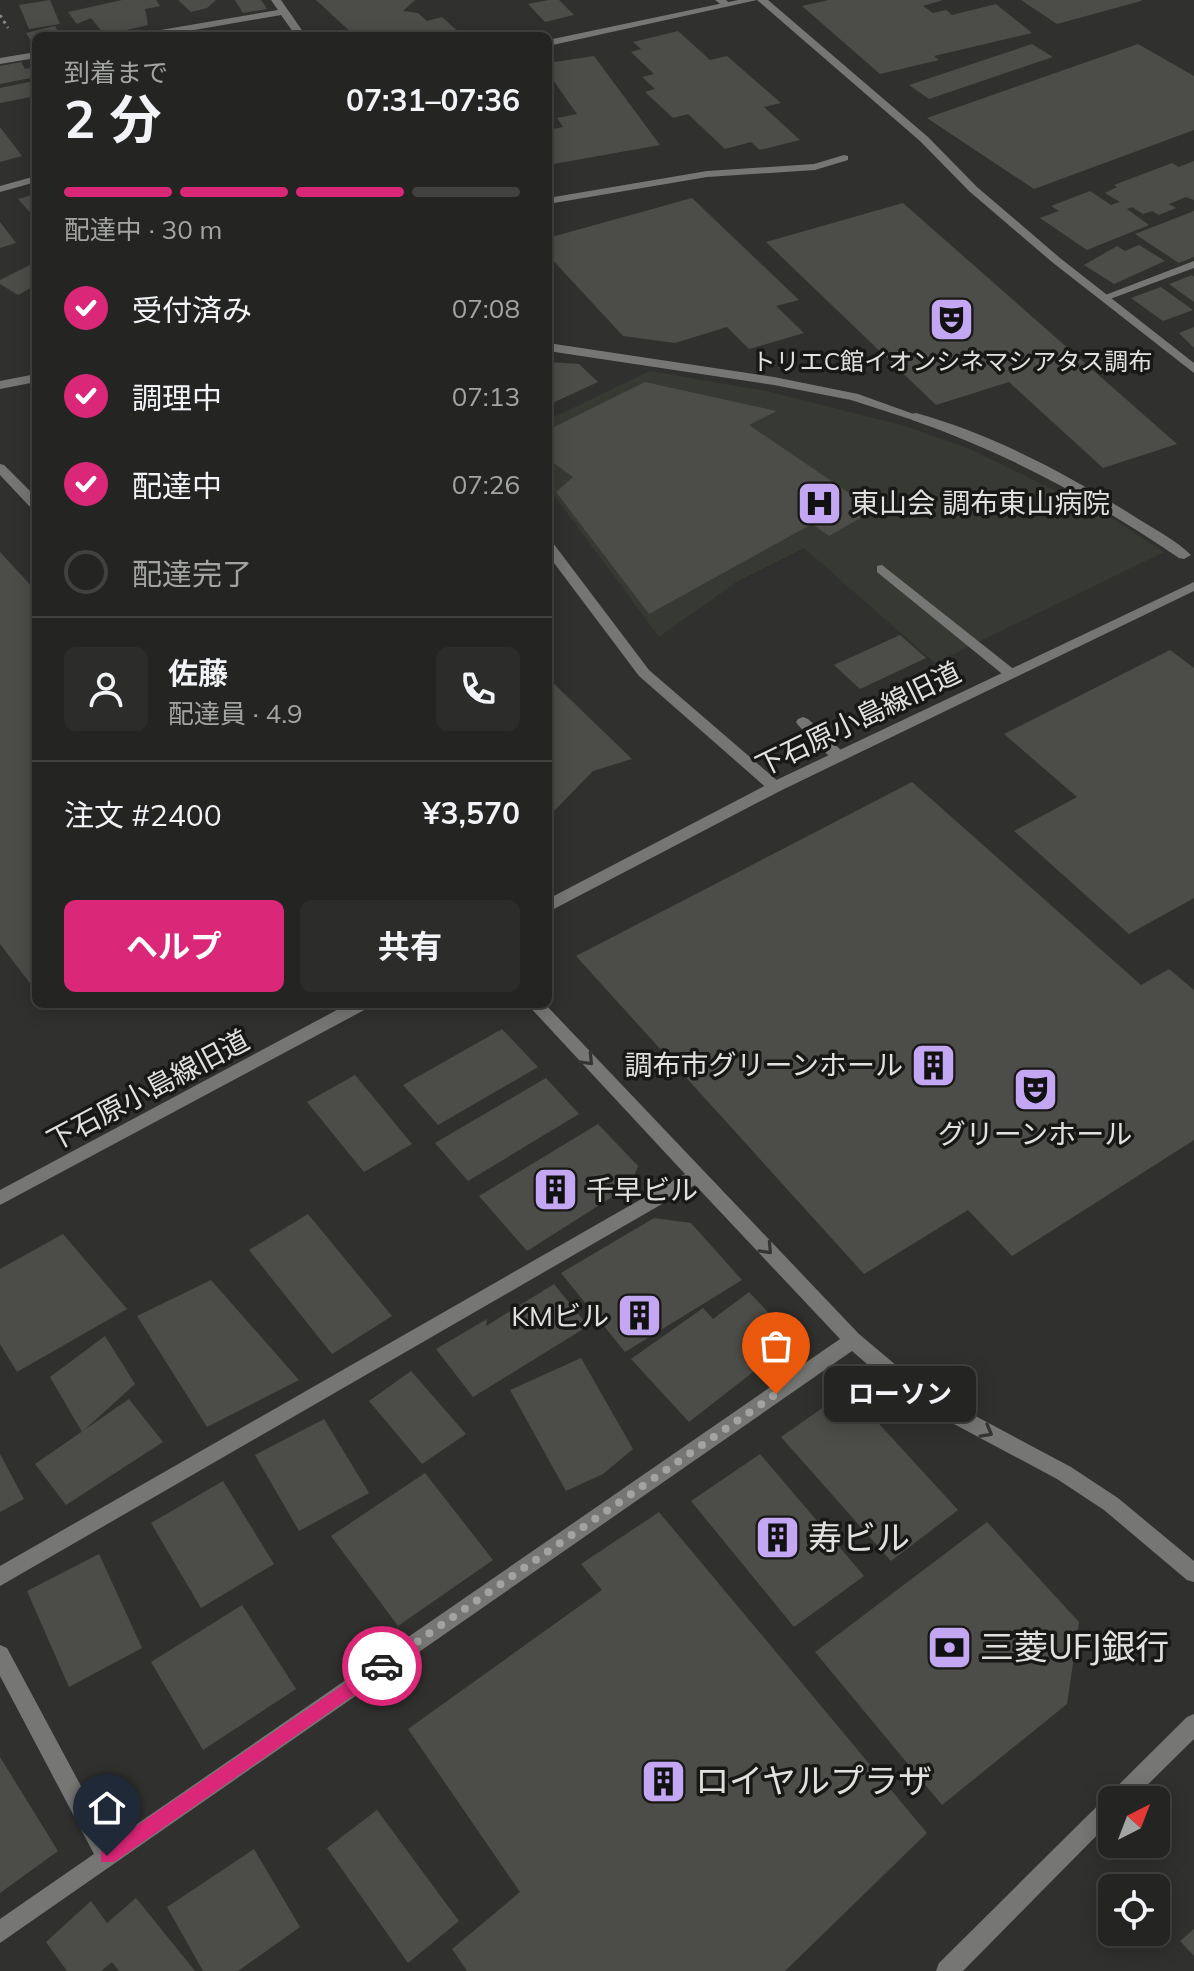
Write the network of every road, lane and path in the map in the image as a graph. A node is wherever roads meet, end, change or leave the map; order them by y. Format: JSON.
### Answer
{"nodes":[{"id":1,"x":276,"y":0,"type":"edge"},
{"id":2,"x":752,"y":0,"type":"edge"},
{"id":3,"x":762,"y":0,"type":"edge"},
{"id":4,"x":723,"y":3,"type":"edge"},
{"id":5,"x":286,"y":11,"type":"junction"},
{"id":6,"x":166,"y":32,"type":"edge"},
{"id":7,"x":299,"y":32,"type":"edge"},
{"id":8,"x":552,"y":42,"type":"edge"},
{"id":9,"x":32,"y":56,"type":"edge"},
{"id":10,"x":0,"y":61,"type":"edge"},
{"id":11,"x":844,"y":158,"type":"dead end"},
{"id":12,"x":32,"y":180,"type":"edge"},
{"id":13,"x":0,"y":189,"type":"edge"},
{"id":14,"x":552,"y":200,"type":"edge"},
{"id":15,"x":1194,"y":264,"type":"edge"},
{"id":16,"x":1106,"y":297,"type":"junction"},
{"id":17,"x":552,"y":348,"type":"edge"},
{"id":18,"x":1194,"y":369,"type":"edge"},
{"id":19,"x":32,"y":379,"type":"edge"},
{"id":20,"x":0,"y":385,"type":"edge"},
{"id":21,"x":0,"y":468,"type":"edge"},
{"id":22,"x":32,"y":501,"type":"edge"},
{"id":23,"x":552,"y":551,"type":"edge"},
{"id":24,"x":1184,"y":555,"type":"dead end"},
{"id":25,"x":882,"y":569,"type":"dead end"},
{"id":26,"x":1194,"y":586,"type":"edge"},
{"id":27,"x":1011,"y":674,"type":"junction"},
{"id":28,"x":803,"y":722,"type":"dead end"},
{"id":29,"x":838,"y":756,"type":"junction"},
{"id":30,"x":775,"y":787,"type":"junction"},
{"id":31,"x":552,"y":904,"type":"edge"},
{"id":32,"x":355,"y":1008,"type":"edge"},
{"id":33,"x":539,"y":1008,"type":"edge"},
{"id":34,"x":698,"y":1175,"type":"junction"},
{"id":35,"x":0,"y":1198,"type":"edge"},
{"id":36,"x":853,"y":1340,"type":"junction"},
{"id":37,"x":1194,"y":1573,"type":"edge"},
{"id":38,"x":0,"y":1577,"type":"edge"},
{"id":39,"x":0,"y":1655,"type":"edge"},
{"id":40,"x":1194,"y":1724,"type":"edge"},
{"id":41,"x":1131,"y":1786,"type":"edge"},
{"id":42,"x":1098,"y":1819,"type":"edge"},
{"id":43,"x":107,"y":1856,"type":"junction"},
{"id":44,"x":0,"y":1932,"type":"edge"},
{"id":45,"x":947,"y":1971,"type":"edge"}],
"edges":[{"from":1,"to":5,"type":"street"},
{"from":2,"to":4,"type":"street"},
{"from":3,"to":16,"type":"street"},
{"from":4,"to":8,"type":"street"},
{"from":5,"to":6,"type":"street"},
{"from":5,"to":7,"type":"street"},
{"from":9,"to":10,"type":"street"},
{"from":11,"to":14,"type":"street"},
{"from":12,"to":13,"type":"street"},
{"from":15,"to":16,"type":"street"},
{"from":16,"to":18,"type":"street"},
{"from":17,"to":24,"type":"street"},
{"from":19,"to":20,"type":"street"},
{"from":21,"to":22,"type":"street"},
{"from":23,"to":30,"type":"street"},
{"from":25,"to":27,"type":"street"},
{"from":26,"to":27,"type":"street","name":"下石原小島線旧道"},
{"from":27,"to":29,"type":"street","name":"下石原小島線旧道"},
{"from":28,"to":29,"type":"street"},
{"from":29,"to":30,"type":"street","name":"下石原小島線旧道"},
{"from":30,"to":31,"type":"street","name":"下石原小島線旧道"},
{"from":32,"to":35,"type":"street","name":"下石原小島線旧道"},
{"from":33,"to":34,"type":"street","one_way":true},
{"from":34,"to":36,"type":"street","one_way":true},
{"from":34,"to":38,"type":"street"},
{"from":36,"to":37,"type":"street","one_way":true},
{"from":36,"to":43,"type":"street"},
{"from":39,"to":43,"type":"street"},
{"from":40,"to":41,"type":"street"},
{"from":42,"to":45,"type":"street"},
{"from":43,"to":44,"type":"street"}]}
